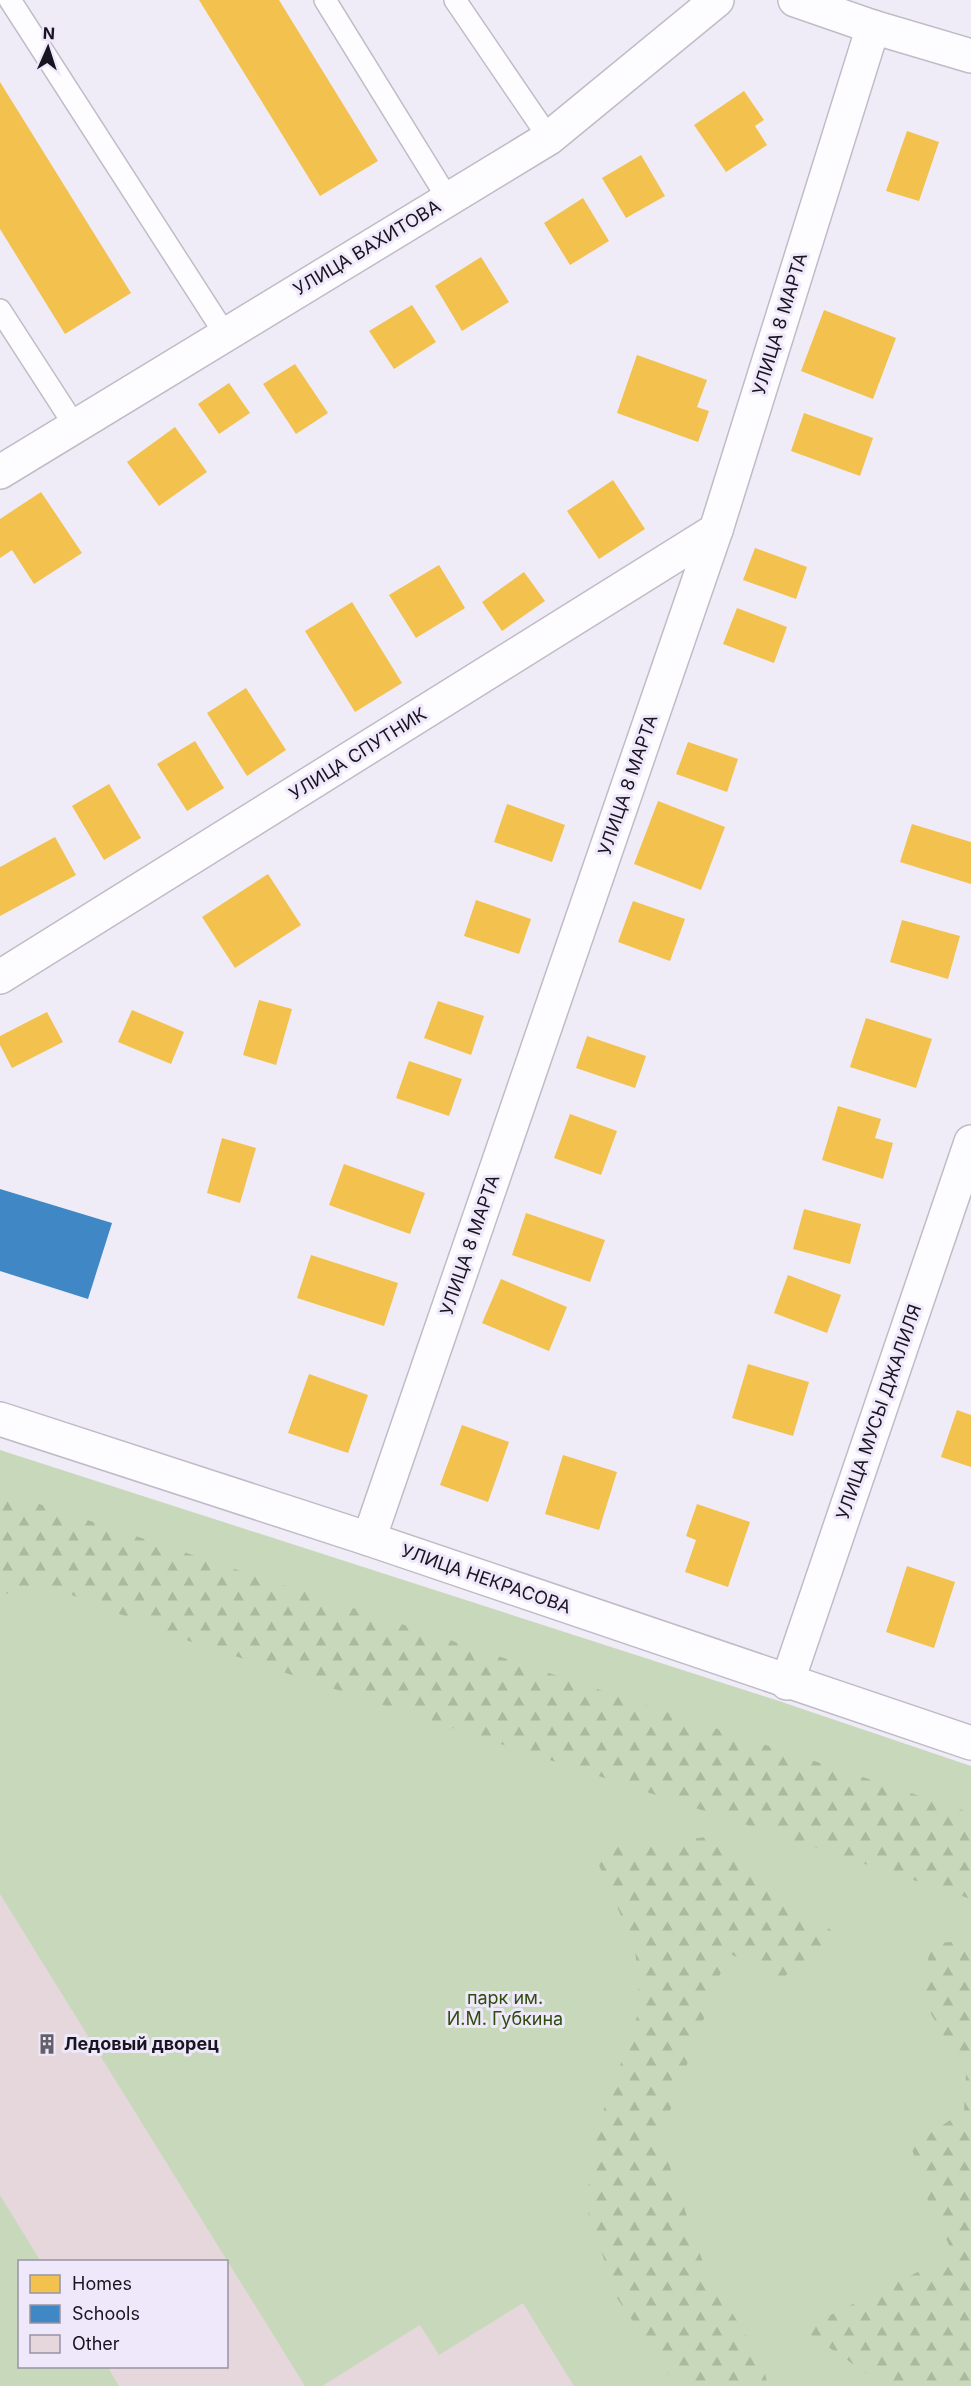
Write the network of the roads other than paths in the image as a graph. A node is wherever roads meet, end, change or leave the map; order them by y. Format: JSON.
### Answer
{"nodes":[{"id":1,"x":10,"y":0,"type":"edge"},
{"id":2,"x":325,"y":0,"type":"edge"},
{"id":3,"x":455,"y":0,"type":"edge"},
{"id":4,"x":717,"y":0,"type":"edge"},
{"id":5,"x":795,"y":0,"type":"edge"},
{"id":6,"x":873,"y":27,"type":"junction"},
{"id":7,"x":971,"y":56,"type":"edge"},
{"id":8,"x":549,"y":138,"type":"junction"},
{"id":9,"x":448,"y":199,"type":"junction"},
{"id":10,"x":0,"y":309,"type":"edge"},
{"id":11,"x":225,"y":334,"type":"junction"},
{"id":12,"x":75,"y":426,"type":"junction"},
{"id":13,"x":0,"y":472,"type":"edge"},
{"id":14,"x":716,"y":530,"type":"junction"},
{"id":15,"x":0,"y":977,"type":"edge"},
{"id":16,"x":971,"y":1142,"type":"edge"},
{"id":17,"x":0,"y":1419,"type":"edge"},
{"id":18,"x":369,"y":1539,"type":"junction"},
{"id":19,"x":787,"y":1683,"type":"junction"},
{"id":20,"x":971,"y":1743,"type":"edge"}],
"edges":[{"from":1,"to":11,"type":"lane"},
{"from":2,"to":9,"type":"lane"},
{"from":3,"to":8,"type":"lane"},
{"from":4,"to":8,"type":"street","name":"УЛИЦА ВАХИТОВА"},
{"from":5,"to":6,"type":"street"},
{"from":6,"to":7,"type":"street"},
{"from":6,"to":14,"type":"street","name":"УЛИЦА 8 МАРТА"},
{"from":8,"to":9,"type":"street","name":"УЛИЦА ВАХИТОВА"},
{"from":9,"to":11,"type":"street","name":"УЛИЦА ВАХИТОВА"},
{"from":10,"to":12,"type":"lane"},
{"from":11,"to":12,"type":"street","name":"УЛИЦА ВАХИТОВА"},
{"from":12,"to":13,"type":"street","name":"УЛИЦА ВАХИТОВА"},
{"from":14,"to":15,"type":"street","name":"УЛИЦА СПУТНИК"},
{"from":14,"to":18,"type":"street","name":"УЛИЦА 8 МАРТА"},
{"from":16,"to":19,"type":"street","name":"УЛИЦА МУСЫ ДЖАЛИЛЯ"},
{"from":17,"to":18,"type":"street","name":"УЛИЦА НЕКРАСОВА"},
{"from":18,"to":19,"type":"street","name":"УЛИЦА НЕКРАСОВА"},
{"from":19,"to":20,"type":"street","name":"УЛИЦА НЕКРАСОВА"}]}
